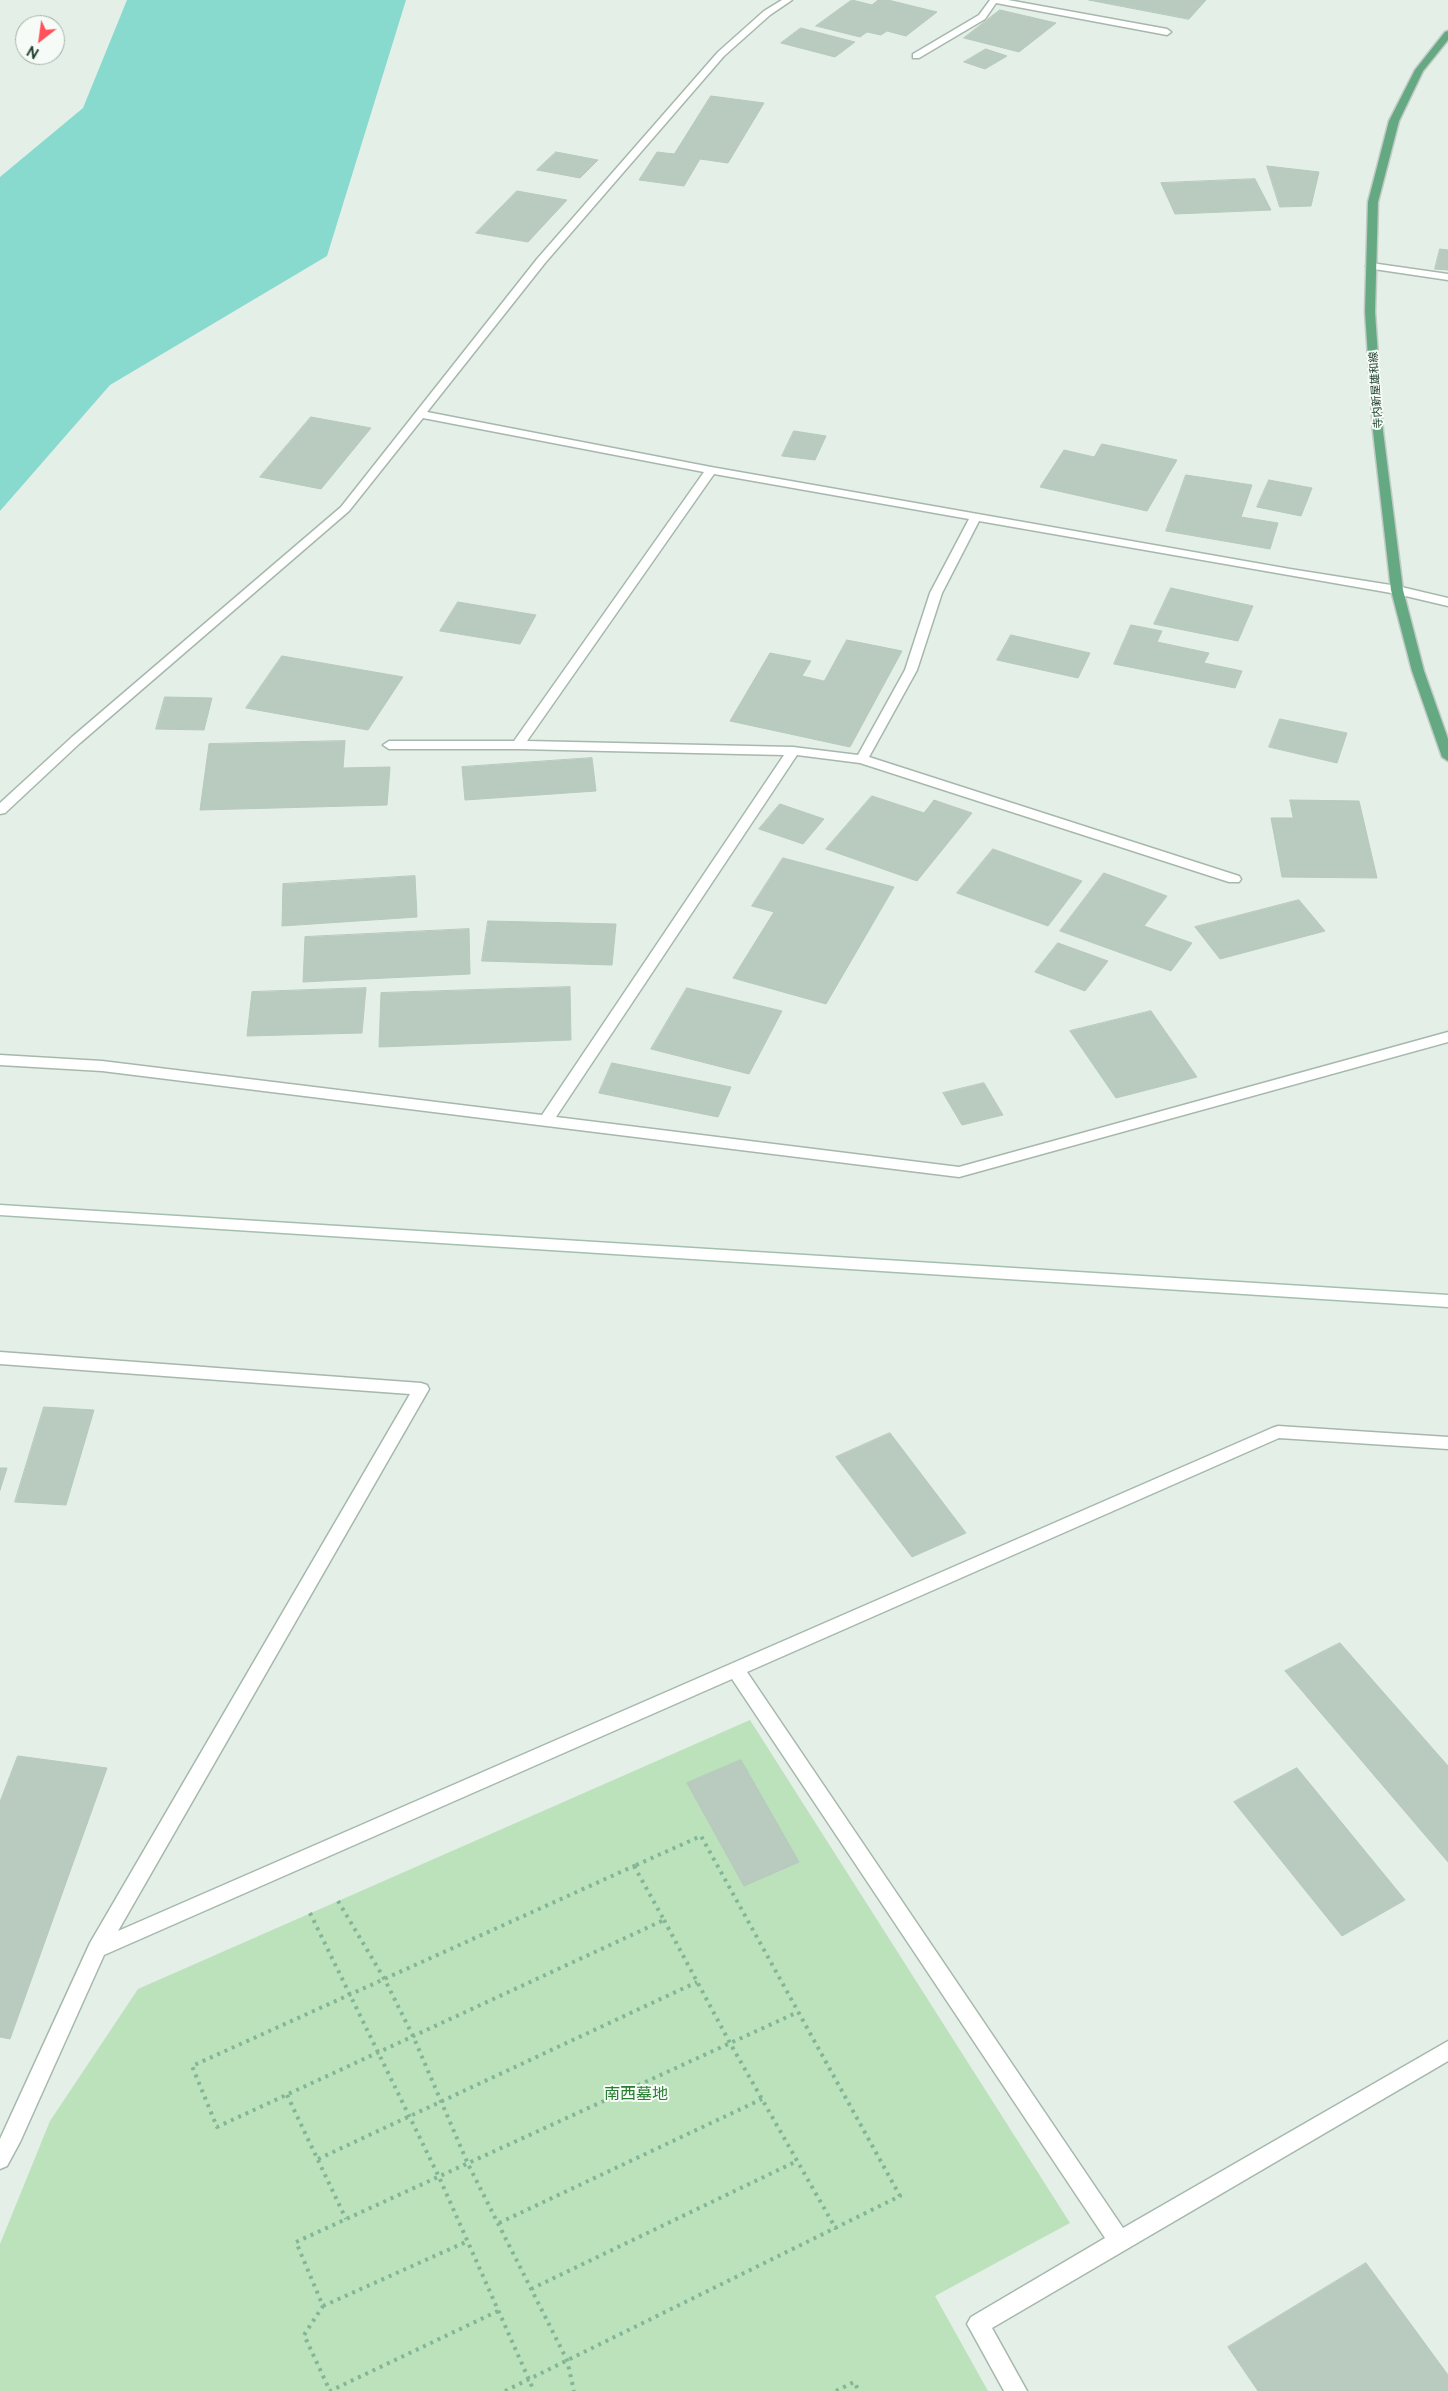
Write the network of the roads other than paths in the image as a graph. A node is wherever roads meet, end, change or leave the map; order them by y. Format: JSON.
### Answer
{"nodes":[{"id":1,"x":788,"y":0,"type":"edge"},
{"id":2,"x":994,"y":0,"type":"edge"},
{"id":3,"x":1168,"y":32,"type":"dead end"},
{"id":4,"x":1448,"y":34,"type":"edge"},
{"id":5,"x":916,"y":56,"type":"dead end"},
{"id":6,"x":1371,"y":266,"type":"junction"},
{"id":7,"x":1448,"y":277,"type":"edge"},
{"id":8,"x":419,"y":414,"type":"junction"},
{"id":9,"x":711,"y":470,"type":"junction"},
{"id":10,"x":976,"y":517,"type":"junction"},
{"id":11,"x":1397,"y":590,"type":"junction"},
{"id":12,"x":1448,"y":602,"type":"edge"},
{"id":13,"x":389,"y":745,"type":"dead end"},
{"id":14,"x":518,"y":745,"type":"junction"},
{"id":15,"x":793,"y":751,"type":"junction"},
{"id":16,"x":1448,"y":757,"type":"edge"},
{"id":17,"x":862,"y":759,"type":"junction"},
{"id":18,"x":0,"y":810,"type":"edge"},
{"id":19,"x":1234,"y":879,"type":"dead end"},
{"id":20,"x":1448,"y":1037,"type":"edge"},
{"id":21,"x":0,"y":1060,"type":"edge"},
{"id":22,"x":546,"y":1120,"type":"junction"},
{"id":23,"x":0,"y":1210,"type":"edge"},
{"id":24,"x":1448,"y":1300,"type":"edge"},
{"id":25,"x":0,"y":1358,"type":"edge"},
{"id":26,"x":1448,"y":1443,"type":"edge"},
{"id":27,"x":736,"y":1670,"type":"junction"},
{"id":28,"x":96,"y":1950,"type":"junction"},
{"id":29,"x":1448,"y":2050,"type":"edge"},
{"id":30,"x":0,"y":2159,"type":"edge"},
{"id":31,"x":1119,"y":2242,"type":"junction"},
{"id":32,"x":1016,"y":2391,"type":"edge"}],
"edges":[{"from":1,"to":8,"type":"street"},
{"from":2,"to":3,"type":"street"},
{"from":2,"to":5,"type":"street"},
{"from":4,"to":6,"type":"main road","name":"寺内新屋雄和線"},
{"from":6,"to":7,"type":"street"},
{"from":6,"to":11,"type":"main road","name":"寺内新屋雄和線"},
{"from":8,"to":9,"type":"street"},
{"from":8,"to":18,"type":"street"},
{"from":9,"to":10,"type":"street"},
{"from":9,"to":14,"type":"street"},
{"from":10,"to":11,"type":"street"},
{"from":10,"to":17,"type":"street"},
{"from":11,"to":12,"type":"street"},
{"from":11,"to":16,"type":"main road","name":"寺内新屋雄和線"},
{"from":13,"to":14,"type":"street"},
{"from":14,"to":15,"type":"street"},
{"from":15,"to":17,"type":"street"},
{"from":15,"to":22,"type":"street"},
{"from":17,"to":19,"type":"street"},
{"from":20,"to":22,"type":"street"},
{"from":21,"to":22,"type":"street"},
{"from":23,"to":24,"type":"street"},
{"from":25,"to":28,"type":"street"},
{"from":26,"to":27,"type":"street"},
{"from":27,"to":28,"type":"street"},
{"from":27,"to":31,"type":"street"},
{"from":28,"to":30,"type":"street"},
{"from":29,"to":31,"type":"street"},
{"from":31,"to":32,"type":"street"}]}
